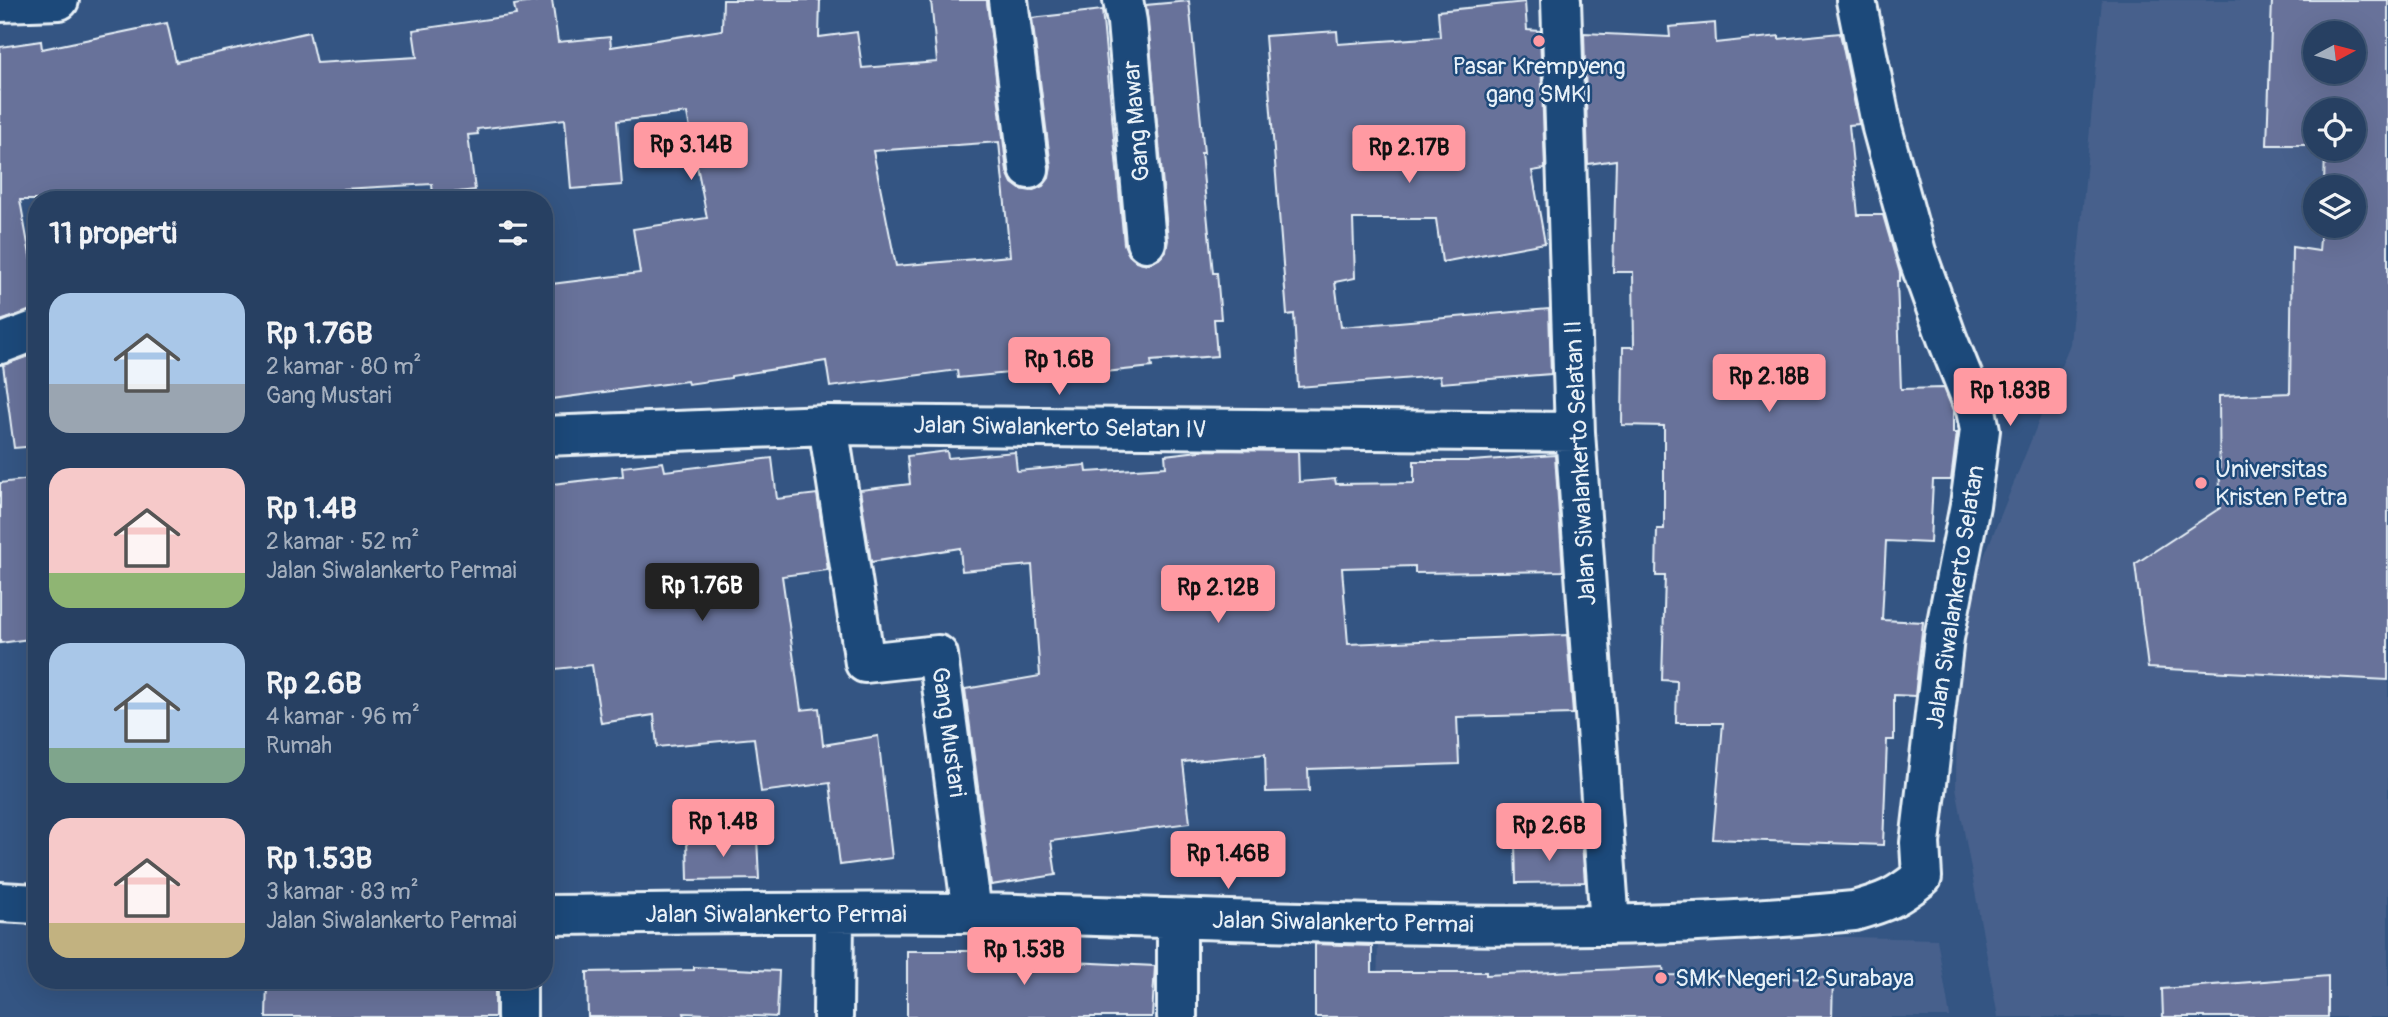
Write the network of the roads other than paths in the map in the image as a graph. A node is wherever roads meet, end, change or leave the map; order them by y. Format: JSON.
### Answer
{"nodes":[{"id":1,"x":59,"y":0,"type":"edge"},
{"id":2,"x":1008,"y":0,"type":"edge"},
{"id":3,"x":1123,"y":0,"type":"edge"},
{"id":4,"x":1561,"y":0,"type":"edge"},
{"id":5,"x":1856,"y":0,"type":"edge"},
{"id":6,"x":0,"y":2,"type":"edge"},
{"id":7,"x":1029,"y":169,"type":"dead end"},
{"id":8,"x":1146,"y":242,"type":"dead end"},
{"id":9,"x":28,"y":333,"type":"edge"},
{"id":10,"x":0,"y":344,"type":"edge"},
{"id":11,"x":828,"y":425,"type":"junction"},
{"id":12,"x":1575,"y":432,"type":"junction"},
{"id":13,"x":553,"y":436,"type":"edge"},
{"id":14,"x":1922,"y":877,"type":"joint"},
{"id":15,"x":0,"y":902,"type":"edge"},
{"id":16,"x":28,"y":904,"type":"edge"},
{"id":17,"x":834,"y":913,"type":"junction"},
{"id":18,"x":972,"y":913,"type":"junction"},
{"id":19,"x":553,"y":915,"type":"edge"},
{"id":20,"x":1177,"y":920,"type":"junction"},
{"id":21,"x":1610,"y":925,"type":"junction"},
{"id":22,"x":517,"y":989,"type":"edge"},
{"id":23,"x":517,"y":1017,"type":"edge"},
{"id":24,"x":833,"y":1017,"type":"edge"},
{"id":25,"x":1177,"y":1017,"type":"edge"}],
"edges":[{"from":1,"to":6,"type":"street"},
{"from":2,"to":7,"type":"street"},
{"from":3,"to":8,"type":"street","name":"Gang Mawar"},
{"from":4,"to":12,"type":"street","name":"Jalan Siwalankerto Selatan II"},
{"from":5,"to":14,"type":"street","name":"Jalan Siwalankerto Selatan"},
{"from":9,"to":10,"type":"street"},
{"from":11,"to":12,"type":"street","name":"Jalan Siwalankerto Selatan IV"},
{"from":11,"to":13,"type":"street","name":"Jalan Siwalankerto Selatan IV"},
{"from":11,"to":18,"type":"street","name":"Gang Mustari"},
{"from":12,"to":21,"type":"street","name":"Jalan Siwalankerto Selatan II"},
{"from":14,"to":21,"type":"street","name":"Jalan Siwalankerto Permai"},
{"from":15,"to":16,"type":"street"},
{"from":17,"to":18,"type":"street","name":"Jalan Siwalankerto Permai"},
{"from":17,"to":19,"type":"street","name":"Jalan Siwalankerto Permai"},
{"from":17,"to":24,"type":"street"},
{"from":18,"to":20,"type":"street","name":"Jalan Siwalankerto Permai"},
{"from":20,"to":21,"type":"street","name":"Jalan Siwalankerto Permai"},
{"from":20,"to":25,"type":"street"},
{"from":22,"to":23,"type":"street"}]}
